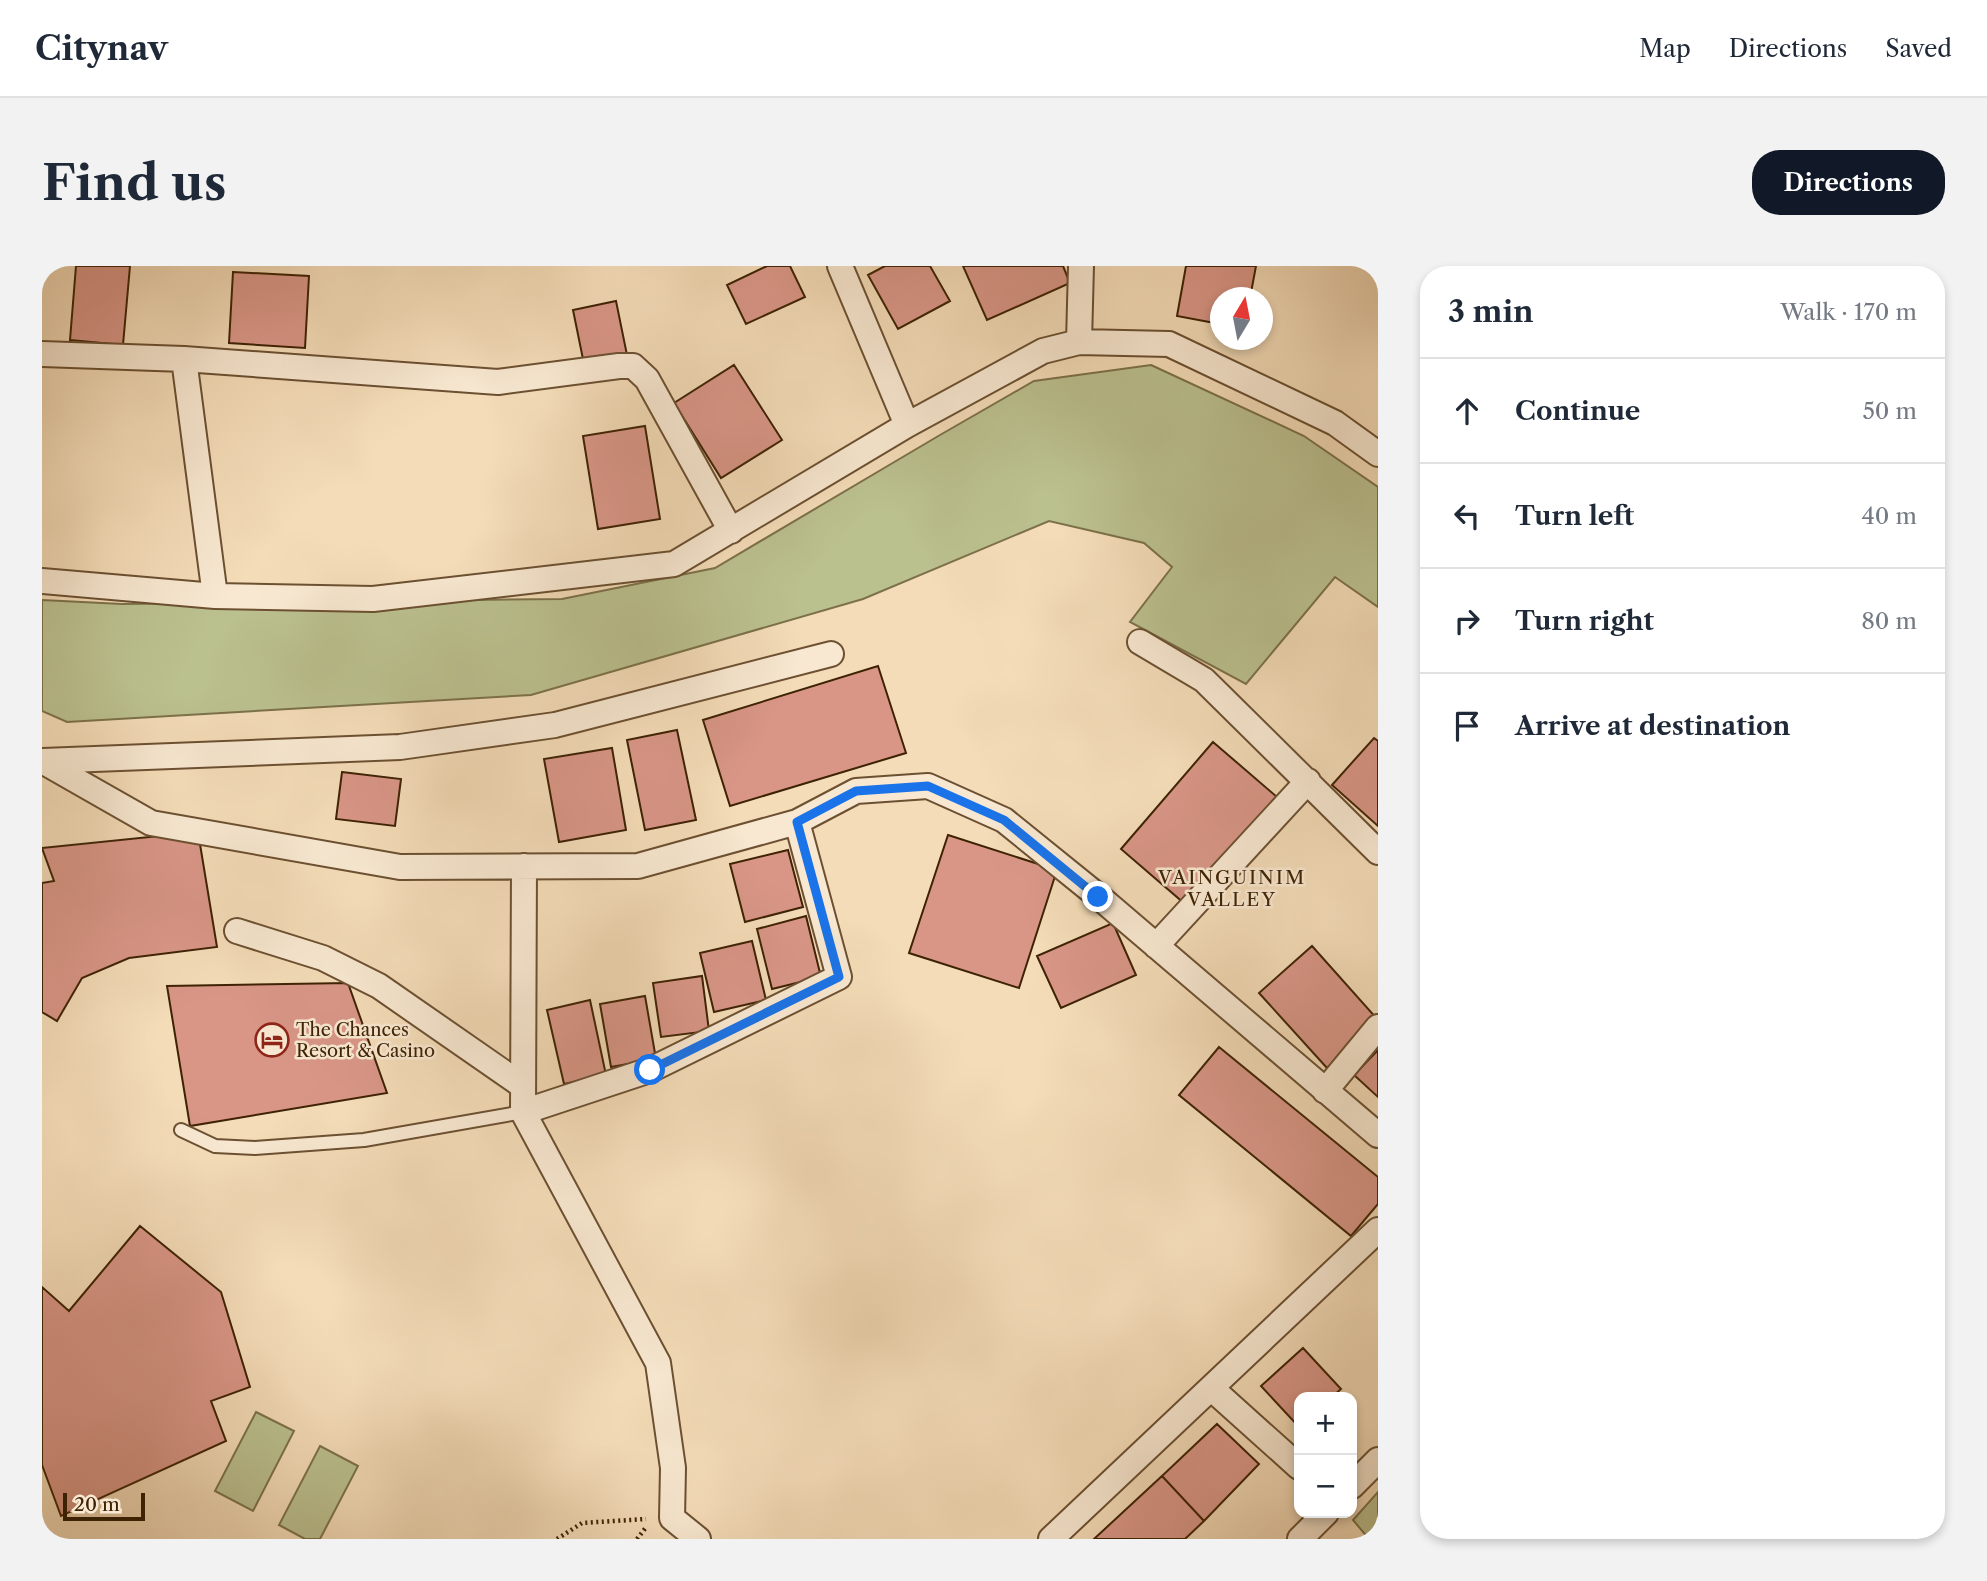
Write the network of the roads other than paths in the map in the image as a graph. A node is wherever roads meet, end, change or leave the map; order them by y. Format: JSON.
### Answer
{"nodes":[{"id":1,"x":840,"y":266,"type":"edge"},
{"id":2,"x":1081,"y":266,"type":"edge"},
{"id":3,"x":1079,"y":342,"type":"junction"},
{"id":4,"x":42,"y":354,"type":"edge"},
{"id":5,"x":184,"y":359,"type":"junction"},
{"id":6,"x":907,"y":425,"type":"junction"},
{"id":7,"x":1378,"y":454,"type":"edge"},
{"id":8,"x":731,"y":531,"type":"junction"},
{"id":9,"x":42,"y":581,"type":"edge"},
{"id":10,"x":215,"y":596,"type":"junction"},
{"id":11,"x":1140,"y":642,"type":"dead end"},
{"id":12,"x":831,"y":654,"type":"dead end"},
{"id":13,"x":42,"y":761,"type":"edge"},
{"id":14,"x":1308,"y":780,"type":"junction"},
{"id":15,"x":797,"y":822,"type":"junction"},
{"id":16,"x":1378,"y":852,"type":"edge"},
{"id":17,"x":524,"y":866,"type":"junction"},
{"id":18,"x":237,"y":931,"type":"dead end"},
{"id":19,"x":1156,"y":946,"type":"junction"},
{"id":20,"x":1378,"y":1027,"type":"edge"},
{"id":21,"x":523,"y":1086,"type":"junction"},
{"id":22,"x":1325,"y":1091,"type":"junction"},
{"id":23,"x":523,"y":1112,"type":"junction"},
{"id":24,"x":181,"y":1130,"type":"dead end"},
{"id":25,"x":1378,"y":1135,"type":"edge"},
{"id":26,"x":1378,"y":1230,"type":"edge"},
{"id":27,"x":1211,"y":1388,"type":"junction"},
{"id":28,"x":1378,"y":1460,"type":"edge"},
{"id":29,"x":1294,"y":1463,"type":"edge"},
{"id":30,"x":1357,"y":1481,"type":"edge"},
{"id":31,"x":1321,"y":1518,"type":"edge"},
{"id":32,"x":698,"y":1539,"type":"edge"},
{"id":33,"x":1051,"y":1539,"type":"edge"},
{"id":34,"x":1300,"y":1539,"type":"edge"}],
"edges":[{"from":1,"to":6,"type":"street"},
{"from":2,"to":3,"type":"street"},
{"from":3,"to":6,"type":"street"},
{"from":3,"to":7,"type":"street"},
{"from":4,"to":5,"type":"street"},
{"from":5,"to":8,"type":"street"},
{"from":5,"to":10,"type":"street"},
{"from":6,"to":8,"type":"street"},
{"from":8,"to":10,"type":"street"},
{"from":9,"to":10,"type":"street"},
{"from":11,"to":14,"type":"street"},
{"from":12,"to":13,"type":"street"},
{"from":13,"to":17,"type":"street"},
{"from":14,"to":16,"type":"street"},
{"from":14,"to":19,"type":"street"},
{"from":15,"to":17,"type":"street"},
{"from":15,"to":19,"type":"street"},
{"from":15,"to":23,"type":"street"},
{"from":17,"to":21,"type":"street"},
{"from":18,"to":21,"type":"street"},
{"from":19,"to":22,"type":"street"},
{"from":20,"to":22,"type":"street"},
{"from":21,"to":23,"type":"street"},
{"from":22,"to":25,"type":"street"},
{"from":23,"to":24,"type":"lane"},
{"from":23,"to":32,"type":"street"},
{"from":26,"to":27,"type":"street"},
{"from":27,"to":29,"type":"street"},
{"from":27,"to":33,"type":"street"},
{"from":28,"to":30,"type":"street"},
{"from":31,"to":34,"type":"street"}]}
